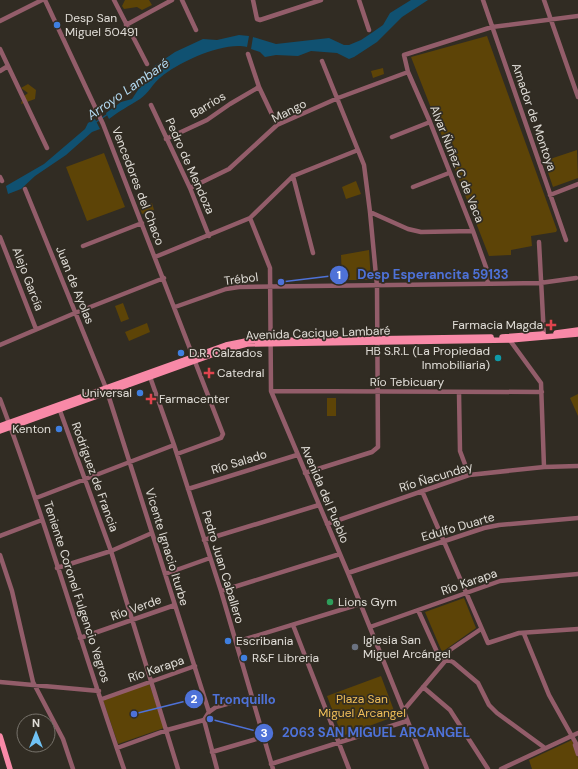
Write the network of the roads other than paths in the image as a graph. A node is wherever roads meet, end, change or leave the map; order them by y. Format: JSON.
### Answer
{"nodes":[{"id":1,"x":43,"y":0,"type":"edge"},
{"id":2,"x":114,"y":0,"type":"edge"},
{"id":3,"x":172,"y":0,"type":"edge"},
{"id":4,"x":182,"y":0,"type":"edge"},
{"id":5,"x":253,"y":0,"type":"edge"},
{"id":6,"x":320,"y":0,"type":"edge"},
{"id":7,"x":359,"y":0,"type":"edge"},
{"id":8,"x":483,"y":0,"type":"edge"},
{"id":9,"x":544,"y":0,"type":"edge"},
{"id":10,"x":578,"y":16,"type":"edge"},
{"id":11,"x":553,"y":20,"type":"junction"},
{"id":12,"x":0,"y":22,"type":"edge"},
{"id":13,"x":126,"y":25,"type":"junction"},
{"id":14,"x":492,"y":27,"type":"junction"},
{"id":15,"x":196,"y":30,"type":"dead end"},
{"id":16,"x":369,"y":30,"type":"dead end"},
{"id":17,"x":0,"y":49,"type":"edge"},
{"id":18,"x":248,"y":54,"type":"dead end"},
{"id":19,"x":322,"y":61,"type":"dead end"},
{"id":20,"x":147,"y":64,"type":"dead end"},
{"id":21,"x":8,"y":66,"type":"junction"},
{"id":22,"x":0,"y":71,"type":"edge"},
{"id":23,"x":408,"y":72,"type":"junction"},
{"id":24,"x":259,"y":88,"type":"junction"},
{"id":25,"x":578,"y":97,"type":"edge"},
{"id":26,"x":338,"y":98,"type":"junction"},
{"id":27,"x":151,"y":105,"type":"dead end"},
{"id":28,"x":430,"y":122,"type":"junction"},
{"id":29,"x":277,"y":125,"type":"junction"},
{"id":30,"x":392,"y":137,"type":"dead end"},
{"id":31,"x":166,"y":139,"type":"junction"},
{"id":32,"x":47,"y":148,"type":"dead end"},
{"id":33,"x":358,"y":150,"type":"junction"},
{"id":34,"x":449,"y":173,"type":"junction"},
{"id":35,"x":293,"y":176,"type":"junction"},
{"id":36,"x":578,"y":184,"type":"edge"},
{"id":37,"x":413,"y":187,"type":"dead end"},
{"id":38,"x":190,"y":188,"type":"junction"},
{"id":39,"x":25,"y":189,"type":"dead end"},
{"id":40,"x":550,"y":195,"type":"junction"},
{"id":41,"x":370,"y":212,"type":"junction"},
{"id":42,"x":250,"y":218,"type":"junction"},
{"id":43,"x":142,"y":223,"type":"junction"},
{"id":44,"x":473,"y":231,"type":"junction"},
{"id":45,"x":209,"y":236,"type":"junction"},
{"id":46,"x":0,"y":237,"type":"edge"},
{"id":47,"x":566,"y":240,"type":"dead end"},
{"id":48,"x":539,"y":242,"type":"dead end"},
{"id":49,"x":1,"y":244,"type":"edge"},
{"id":50,"x":83,"y":246,"type":"dead end"},
{"id":51,"x":314,"y":253,"type":"dead end"},
{"id":52,"x":155,"y":257,"type":"junction"},
{"id":53,"x":164,"y":278,"type":"junction"},
{"id":54,"x":576,"y":278,"type":"dead end"},
{"id":55,"x":540,"y":283,"type":"junction"},
{"id":56,"x":488,"y":284,"type":"junction"},
{"id":57,"x":271,"y":286,"type":"junction"},
{"id":58,"x":377,"y":286,"type":"junction"},
{"id":59,"x":175,"y":307,"type":"junction"},
{"id":60,"x":75,"y":313,"type":"junction"},
{"id":61,"x":36,"y":329,"type":"junction"},
{"id":62,"x":578,"y":330,"type":"edge"},
{"id":63,"x":578,"y":334,"type":"edge"},
{"id":64,"x":544,"y":336,"type":"junction"},
{"id":65,"x":505,"y":338,"type":"junction"},
{"id":66,"x":378,"y":340,"type":"junction"},
{"id":67,"x":270,"y":341,"type":"junction"},
{"id":68,"x":0,"y":346,"type":"edge"},
{"id":69,"x":194,"y":359,"type":"junction"},
{"id":70,"x":149,"y":375,"type":"junction"},
{"id":71,"x":106,"y":390,"type":"junction"},
{"id":72,"x":271,"y":391,"type":"junction"},
{"id":73,"x":378,"y":392,"type":"junction"},
{"id":74,"x":459,"y":392,"type":"junction"},
{"id":75,"x":542,"y":392,"type":"junction"},
{"id":76,"x":0,"y":399,"type":"edge"},
{"id":77,"x":59,"y":407,"type":"junction"},
{"id":78,"x":10,"y":424,"type":"junction"},
{"id":79,"x":0,"y":426,"type":"edge"},
{"id":80,"x":0,"y":431,"type":"edge"},
{"id":81,"x":174,"y":445,"type":"junction"},
{"id":82,"x":177,"y":454,"type":"junction"},
{"id":83,"x":297,"y":454,"type":"junction"},
{"id":84,"x":131,"y":463,"type":"junction"},
{"id":85,"x":578,"y":466,"type":"edge"},
{"id":86,"x":544,"y":467,"type":"junction"},
{"id":87,"x":305,"y":473,"type":"junction"},
{"id":88,"x":469,"y":475,"type":"junction"},
{"id":89,"x":84,"y":480,"type":"junction"},
{"id":90,"x":188,"y":489,"type":"junction"},
{"id":91,"x":422,"y":491,"type":"junction"},
{"id":92,"x":36,"y":498,"type":"junction"},
{"id":93,"x":318,"y":505,"type":"junction"},
{"id":94,"x":578,"y":518,"type":"edge"},
{"id":95,"x":42,"y":520,"type":"junction"},
{"id":96,"x":327,"y":524,"type":"junction"},
{"id":97,"x":152,"y":533,"type":"junction"},
{"id":98,"x":0,"y":536,"type":"edge"},
{"id":99,"x":204,"y":540,"type":"junction"},
{"id":100,"x":443,"y":540,"type":"junction"},
{"id":101,"x":111,"y":551,"type":"junction"},
{"id":102,"x":340,"y":554,"type":"junction"},
{"id":103,"x":0,"y":555,"type":"edge"},
{"id":104,"x":210,"y":558,"type":"junction"},
{"id":105,"x":57,"y":568,"type":"junction"},
{"id":106,"x":348,"y":573,"type":"junction"},
{"id":107,"x":165,"y":574,"type":"junction"},
{"id":108,"x":578,"y":574,"type":"edge"},
{"id":109,"x":220,"y":591,"type":"junction"},
{"id":110,"x":466,"y":593,"type":"junction"},
{"id":111,"x":360,"y":604,"type":"junction"},
{"id":112,"x":175,"y":605,"type":"junction"},
{"id":113,"x":418,"y":610,"type":"junction"},
{"id":114,"x":132,"y":621,"type":"junction"},
{"id":115,"x":293,"y":624,"type":"junction"},
{"id":116,"x":370,"y":627,"type":"junction"},
{"id":117,"x":481,"y":629,"type":"junction"},
{"id":118,"x":578,"y":629,"type":"edge"},
{"id":119,"x":524,"y":634,"type":"junction"},
{"id":120,"x":80,"y":638,"type":"junction"},
{"id":121,"x":236,"y":642,"type":"junction"},
{"id":122,"x":446,"y":660,"type":"junction"},
{"id":123,"x":195,"y":666,"type":"junction"},
{"id":124,"x":151,"y":680,"type":"junction"},
{"id":125,"x":0,"y":682,"type":"edge"},
{"id":126,"x":35,"y":686,"type":"junction"},
{"id":127,"x":423,"y":687,"type":"junction"},
{"id":128,"x":99,"y":691,"type":"junction"},
{"id":129,"x":252,"y":697,"type":"junction"},
{"id":130,"x":102,"y":699,"type":"junction"},
{"id":131,"x":403,"y":711,"type":"junction"},
{"id":132,"x":209,"y":712,"type":"junction"},
{"id":133,"x":204,"y":720,"type":"junction"},
{"id":134,"x":407,"y":721,"type":"junction"},
{"id":135,"x":167,"y":730,"type":"junction"},
{"id":136,"x":578,"y":733,"type":"edge"},
{"id":137,"x":0,"y":736,"type":"edge"},
{"id":138,"x":572,"y":736,"type":"junction"},
{"id":139,"x":263,"y":737,"type":"junction"},
{"id":140,"x":340,"y":743,"type":"junction"},
{"id":141,"x":578,"y":747,"type":"edge"},
{"id":142,"x":117,"y":748,"type":"junction"},
{"id":143,"x":545,"y":748,"type":"junction"},
{"id":144,"x":212,"y":752,"type":"junction"},
{"id":145,"x":578,"y":754,"type":"edge"},
{"id":146,"x":271,"y":764,"type":"junction"},
{"id":147,"x":10,"y":769,"type":"edge"},
{"id":148,"x":73,"y":769,"type":"edge"},
{"id":149,"x":124,"y":769,"type":"edge"},
{"id":150,"x":178,"y":769,"type":"edge"},
{"id":151,"x":217,"y":769,"type":"edge"},
{"id":152,"x":273,"y":769,"type":"edge"},
{"id":153,"x":349,"y":769,"type":"edge"},
{"id":154,"x":426,"y":769,"type":"edge"},
{"id":155,"x":488,"y":769,"type":"edge"},
{"id":156,"x":501,"y":769,"type":"edge"}],
"edges":[{"from":1,"to":12,"type":"street"},
{"from":1,"to":43,"type":"street","name":"Vencedores del Chaco"},
{"from":2,"to":13,"type":"street"},
{"from":3,"to":13,"type":"street"},
{"from":4,"to":15,"type":"street"},
{"from":5,"to":6,"type":"street"},
{"from":7,"to":16,"type":"street"},
{"from":8,"to":14,"type":"street","name":"Amador de Montoya"},
{"from":9,"to":11,"type":"street"},
{"from":10,"to":11,"type":"street"},
{"from":11,"to":14,"type":"street"},
{"from":11,"to":25,"type":"street"},
{"from":13,"to":20,"type":"street"},
{"from":14,"to":23,"type":"street","name":"Alvar Ñuñez C de Vaca"},
{"from":14,"to":40,"type":"street","name":"Amador de Montoya"},
{"from":17,"to":21,"type":"street"},
{"from":18,"to":24,"type":"street"},
{"from":19,"to":26,"type":"street"},
{"from":21,"to":22,"type":"street"},
{"from":21,"to":32,"type":"street"},
{"from":23,"to":26,"type":"street","name":"Mango"},
{"from":23,"to":28,"type":"street","name":"Alvar Ñuñez C de Vaca"},
{"from":24,"to":29,"type":"street"},
{"from":24,"to":31,"type":"street","name":"Barrios"},
{"from":26,"to":29,"type":"street","name":"Mango"},
{"from":26,"to":33,"type":"street"},
{"from":27,"to":31,"type":"street","name":"Pedro de Mendoza"},
{"from":28,"to":30,"type":"street"},
{"from":28,"to":34,"type":"street","name":"Alvar Ñuñez C de Vaca"},
{"from":29,"to":38,"type":"street","name":"Mango"},
{"from":31,"to":38,"type":"street","name":"Pedro de Mendoza"},
{"from":33,"to":35,"type":"street"},
{"from":33,"to":41,"type":"street"},
{"from":34,"to":37,"type":"street"},
{"from":34,"to":44,"type":"street","name":"Alvar Ñuñez C de Vaca"},
{"from":35,"to":42,"type":"street"},
{"from":35,"to":51,"type":"street"},
{"from":36,"to":40,"type":"street"},
{"from":38,"to":45,"type":"street","name":"Pedro de Mendoza"},
{"from":39,"to":60,"type":"street","name":"Juan de Ayolas"},
{"from":40,"to":47,"type":"street","name":"Amador de Montoya"},
{"from":41,"to":44,"type":"street"},
{"from":41,"to":58,"type":"street"},
{"from":42,"to":45,"type":"street"},
{"from":42,"to":57,"type":"street","name":"Avenida del Pueblo"},
{"from":43,"to":50,"type":"street"},
{"from":43,"to":52,"type":"street","name":"Vencedores del Chaco"},
{"from":44,"to":56,"type":"street","name":"Alvar Ñuñez C de Vaca"},
{"from":45,"to":52,"type":"street"},
{"from":46,"to":49,"type":"street","name":"Alejo García"},
{"from":48,"to":55,"type":"street"},
{"from":49,"to":61,"type":"street","name":"Alejo García"},
{"from":52,"to":53,"type":"street","name":"Vencedores del Chaco"},
{"from":53,"to":59,"type":"street","name":"Vencedores del Chaco"},
{"from":53,"to":60,"type":"street"},
{"from":54,"to":55,"type":"street","name":"Trébol"},
{"from":55,"to":56,"type":"street","name":"Trébol"},
{"from":55,"to":64,"type":"street"},
{"from":56,"to":58,"type":"street","name":"Trébol"},
{"from":57,"to":58,"type":"street","name":"Trébol"},
{"from":57,"to":59,"type":"street","name":"Trébol"},
{"from":57,"to":67,"type":"street","name":"Avenida del Pueblo"},
{"from":58,"to":66,"type":"street"},
{"from":59,"to":69,"type":"street","name":"Vencedores del Chaco"},
{"from":60,"to":61,"type":"street"},
{"from":60,"to":71,"type":"street","name":"Juan de Ayolas"},
{"from":61,"to":68,"type":"street"},
{"from":62,"to":64,"type":"main road","name":"Avenida Cacique Lambaré"},
{"from":63,"to":64,"type":"main road","name":"Avenida Cacique Lambaré"},
{"from":64,"to":65,"type":"main road","name":"Avenida Cacique Lambaré"},
{"from":65,"to":66,"type":"main road","name":"Avenida Cacique Lambaré"},
{"from":65,"to":75,"type":"street"},
{"from":66,"to":67,"type":"main road","name":"Avenida Cacique Lambaré"},
{"from":66,"to":73,"type":"street"},
{"from":67,"to":69,"type":"main road","name":"Avenida Cacique Lambaré"},
{"from":67,"to":72,"type":"street","name":"Avenida del Pueblo"},
{"from":69,"to":70,"type":"main road","name":"Avenida Cacique Lambaré"},
{"from":69,"to":82,"type":"street"},
{"from":70,"to":71,"type":"main road","name":"Avenida Cacique Lambaré"},
{"from":70,"to":81,"type":"street","name":"Pedro Juan Caballero"},
{"from":71,"to":77,"type":"main road","name":"Avenida Cacique Lambaré"},
{"from":71,"to":84,"type":"street","name":"Vicente Ignacio Iturbe"},
{"from":72,"to":73,"type":"street","name":"Río Tebicuary"},
{"from":72,"to":83,"type":"street","name":"Avenida del Pueblo"},
{"from":73,"to":74,"type":"street","name":"Río Tebicuary"},
{"from":73,"to":87,"type":"street"},
{"from":74,"to":75,"type":"street","name":"Río Tebicuary"},
{"from":74,"to":88,"type":"street"},
{"from":75,"to":86,"type":"street"},
{"from":76,"to":78,"type":"street","name":"Teniente Coronel Fulgencio Yegros"},
{"from":77,"to":78,"type":"main road","name":"Avenida Cacique Lambaré"},
{"from":77,"to":89,"type":"street","name":"Rodríguez de Francia"},
{"from":78,"to":79,"type":"main road","name":"Avenida Cacique Lambaré"},
{"from":78,"to":80,"type":"main road","name":"Avenida Cacique Lambaré"},
{"from":78,"to":92,"type":"street","name":"Teniente Coronel Fulgencio Yegros"},
{"from":81,"to":82,"type":"street","name":"Pedro Juan Caballero"},
{"from":81,"to":84,"type":"street"},
{"from":82,"to":90,"type":"street","name":"Pedro Juan Caballero"},
{"from":83,"to":87,"type":"street","name":"Avenida del Pueblo"},
{"from":83,"to":90,"type":"street","name":"Río Salado"},
{"from":84,"to":89,"type":"street"},
{"from":84,"to":97,"type":"street","name":"Vicente Ignacio Iturbe"},
{"from":85,"to":86,"type":"street","name":"Río Ñacunday"},
{"from":86,"to":88,"type":"street","name":"Río Ñacunday"},
{"from":87,"to":93,"type":"street","name":"Avenida del Pueblo"},
{"from":88,"to":91,"type":"street","name":"Río Ñacunday"},
{"from":89,"to":92,"type":"street"},
{"from":89,"to":101,"type":"street","name":"Rodríguez de Francia"},
{"from":90,"to":99,"type":"street","name":"Pedro Juan Caballero"},
{"from":91,"to":96,"type":"street","name":"Río Ñacunday"},
{"from":91,"to":100,"type":"street"},
{"from":92,"to":95,"type":"street","name":"Teniente Coronel Fulgencio Yegros"},
{"from":93,"to":96,"type":"street","name":"Avenida del Pueblo"},
{"from":93,"to":99,"type":"street"},
{"from":94,"to":100,"type":"street","name":"Edulfo Duarte"},
{"from":95,"to":98,"type":"street"},
{"from":95,"to":105,"type":"street","name":"Teniente Coronel Fulgencio Yegros"},
{"from":96,"to":102,"type":"street","name":"Avenida del Pueblo"},
{"from":97,"to":101,"type":"street"},
{"from":97,"to":107,"type":"street","name":"Vicente Ignacio Iturbe"},
{"from":99,"to":104,"type":"street","name":"Pedro Juan Caballero"},
{"from":100,"to":106,"type":"street","name":"Edulfo Duarte"},
{"from":100,"to":110,"type":"street"},
{"from":101,"to":105,"type":"street"},
{"from":101,"to":114,"type":"street","name":"Rodríguez de Francia"},
{"from":102,"to":106,"type":"street","name":"Avenida del Pueblo"},
{"from":102,"to":109,"type":"street"},
{"from":103,"to":126,"type":"street"},
{"from":104,"to":107,"type":"street"},
{"from":104,"to":109,"type":"street","name":"Pedro Juan Caballero"},
{"from":105,"to":120,"type":"street","name":"Teniente Coronel Fulgencio Yegros"},
{"from":106,"to":111,"type":"street","name":"Avenida del Pueblo"},
{"from":107,"to":112,"type":"street","name":"Vicente Ignacio Iturbe"},
{"from":108,"to":110,"type":"street","name":"Río Karapa"},
{"from":109,"to":121,"type":"street","name":"Pedro Juan Caballero"},
{"from":110,"to":113,"type":"street","name":"Río Karapa"},
{"from":110,"to":117,"type":"street"},
{"from":111,"to":115,"type":"street"},
{"from":111,"to":116,"type":"street","name":"Avenida del Pueblo"},
{"from":112,"to":114,"type":"street","name":"Río Verde"},
{"from":112,"to":123,"type":"street","name":"Vicente Ignacio Iturbe"},
{"from":113,"to":116,"type":"street","name":"Río Karapa"},
{"from":113,"to":122,"type":"street"},
{"from":114,"to":120,"type":"street","name":"Río Verde"},
{"from":114,"to":124,"type":"street","name":"Rodríguez de Francia"},
{"from":115,"to":121,"type":"street"},
{"from":115,"to":140,"type":"street"},
{"from":116,"to":131,"type":"street","name":"Avenida del Pueblo"},
{"from":117,"to":119,"type":"street"},
{"from":117,"to":122,"type":"street"},
{"from":118,"to":119,"type":"street"},
{"from":119,"to":138,"type":"street"},
{"from":120,"to":128,"type":"street","name":"Teniente Coronel Fulgencio Yegros"},
{"from":121,"to":129,"type":"street","name":"Pedro Juan Caballero"},
{"from":122,"to":127,"type":"street"},
{"from":122,"to":143,"type":"street"},
{"from":123,"to":124,"type":"street","name":"Río Karapa"},
{"from":123,"to":132,"type":"street","name":"Vicente Ignacio Iturbe"},
{"from":124,"to":130,"type":"street","name":"Río Karapa"},
{"from":124,"to":135,"type":"street","name":"Rodríguez de Francia"},
{"from":125,"to":126,"type":"street"},
{"from":126,"to":128,"type":"street"},
{"from":126,"to":148,"type":"street"},
{"from":127,"to":131,"type":"street"},
{"from":127,"to":155,"type":"street"},
{"from":128,"to":130,"type":"street","name":"Teniente Coronel Fulgencio Yegros"},
{"from":129,"to":132,"type":"street"},
{"from":129,"to":139,"type":"street","name":"Pedro Juan Caballero"},
{"from":130,"to":142,"type":"street","name":"Teniente Coronel Fulgencio Yegros"},
{"from":131,"to":134,"type":"street","name":"Avenida del Pueblo"},
{"from":132,"to":133,"type":"street"},
{"from":133,"to":135,"type":"street"},
{"from":133,"to":144,"type":"street"},
{"from":134,"to":140,"type":"street"},
{"from":134,"to":154,"type":"street","name":"Avenida del Pueblo"},
{"from":135,"to":142,"type":"street"},
{"from":135,"to":150,"type":"street","name":"Rodríguez de Francia"},
{"from":136,"to":138,"type":"street"},
{"from":137,"to":147,"type":"main road"},
{"from":138,"to":141,"type":"street"},
{"from":138,"to":143,"type":"street"},
{"from":138,"to":145,"type":"street"},
{"from":139,"to":144,"type":"street"},
{"from":139,"to":146,"type":"street","name":"Pedro Juan Caballero"},
{"from":140,"to":146,"type":"street"},
{"from":140,"to":153,"type":"street"},
{"from":142,"to":149,"type":"street","name":"Teniente Coronel Fulgencio Yegros"},
{"from":143,"to":156,"type":"street"},
{"from":144,"to":151,"type":"street"},
{"from":146,"to":152,"type":"street","name":"Pedro Juan Caballero"}]}
